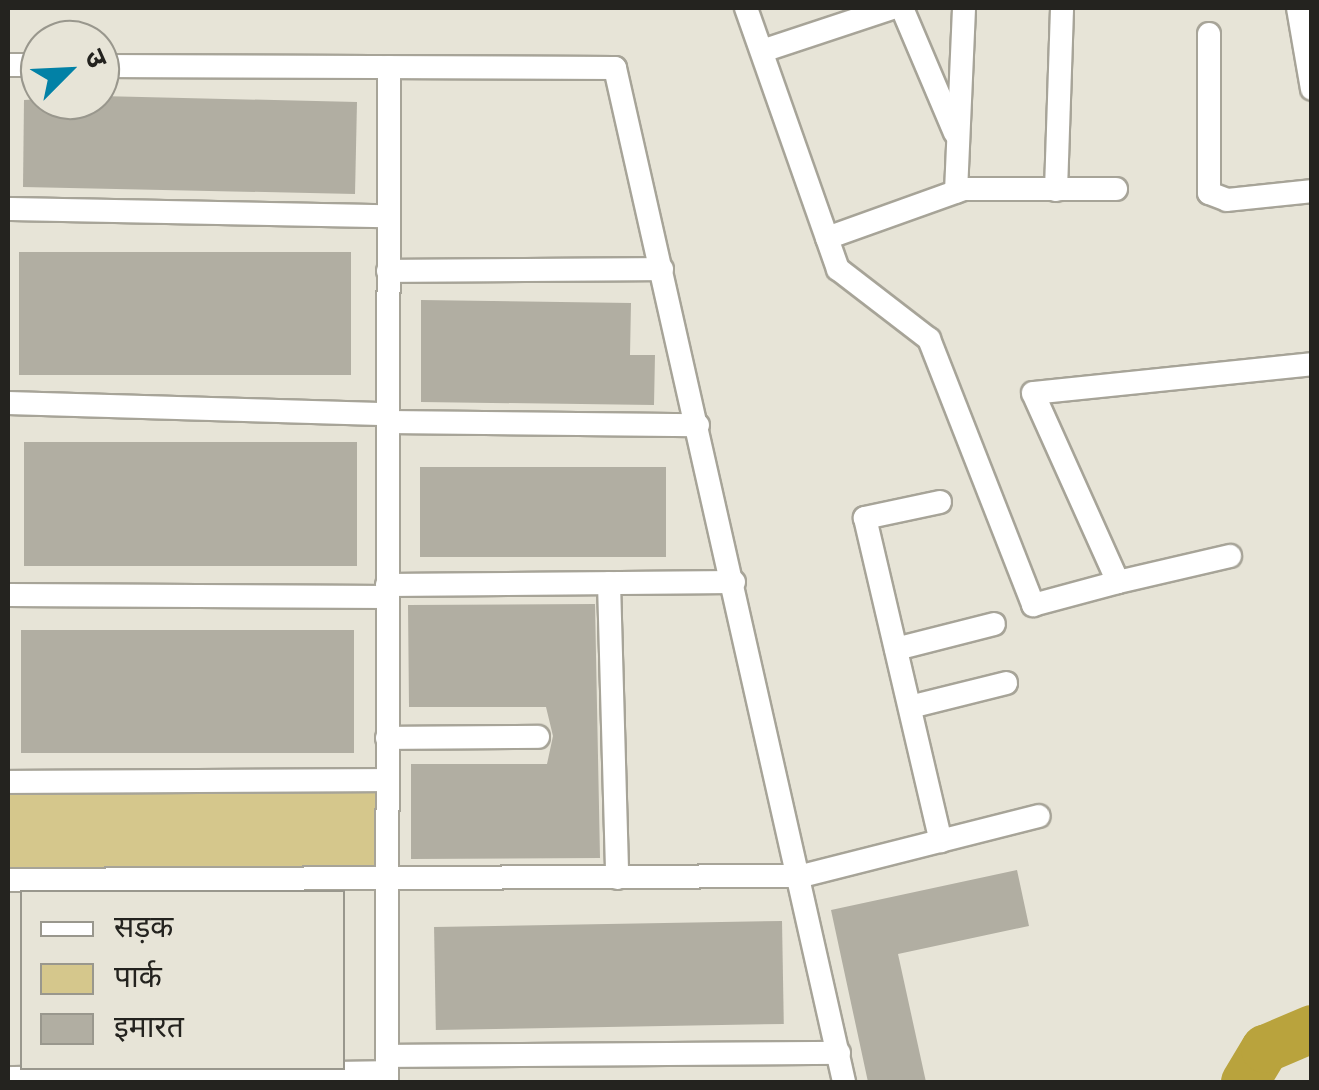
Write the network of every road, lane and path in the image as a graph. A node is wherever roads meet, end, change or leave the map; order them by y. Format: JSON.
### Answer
{"nodes":[{"id":1,"x":746,"y":8,"type":"edge"},
{"id":2,"x":892,"y":8,"type":"edge"},
{"id":3,"x":902,"y":8,"type":"edge"},
{"id":4,"x":964,"y":8,"type":"edge"},
{"id":5,"x":1062,"y":8,"type":"edge"},
{"id":6,"x":1303,"y":14,"type":"edge"},
{"id":7,"x":1209,"y":34,"type":"dead end"},
{"id":8,"x":762,"y":52,"type":"junction"},
{"id":9,"x":120,"y":66,"type":"edge"},
{"id":10,"x":389,"y":67,"type":"junction"},
{"id":11,"x":1312,"y":90,"type":"edge"},
{"id":12,"x":958,"y":140,"type":"junction"},
{"id":13,"x":1056,"y":190,"type":"junction"},
{"id":14,"x":1116,"y":190,"type":"dead end"},
{"id":15,"x":1312,"y":191,"type":"edge"},
{"id":16,"x":956,"y":192,"type":"junction"},
{"id":17,"x":8,"y":209,"type":"edge"},
{"id":18,"x":388,"y":216,"type":"junction"},
{"id":19,"x":828,"y":238,"type":"junction"},
{"id":20,"x":662,"y":269,"type":"junction"},
{"id":21,"x":388,"y":272,"type":"junction"},
{"id":22,"x":1312,"y":364,"type":"edge"},
{"id":23,"x":8,"y":403,"type":"edge"},
{"id":24,"x":388,"y":418,"type":"junction"},
{"id":25,"x":698,"y":425,"type":"junction"},
{"id":26,"x":940,"y":502,"type":"dead end"},
{"id":27,"x":1230,"y":556,"type":"dead end"},
{"id":28,"x":734,"y":582,"type":"junction"},
{"id":29,"x":1118,"y":582,"type":"junction"},
{"id":30,"x":609,"y":583,"type":"junction"},
{"id":31,"x":387,"y":591,"type":"junction"},
{"id":32,"x":8,"y":595,"type":"edge"},
{"id":33,"x":994,"y":624,"type":"dead end"},
{"id":34,"x":896,"y":649,"type":"junction"},
{"id":35,"x":1006,"y":683,"type":"dead end"},
{"id":36,"x":910,"y":707,"type":"junction"},
{"id":37,"x":538,"y":737,"type":"dead end"},
{"id":38,"x":387,"y":738,"type":"junction"},
{"id":39,"x":387,"y":780,"type":"junction"},
{"id":40,"x":8,"y":782,"type":"edge"},
{"id":41,"x":1039,"y":816,"type":"dead end"},
{"id":42,"x":941,"y":841,"type":"junction"},
{"id":43,"x":802,"y":876,"type":"junction"},
{"id":44,"x":617,"y":878,"type":"junction"},
{"id":45,"x":8,"y":880,"type":"edge"},
{"id":46,"x":387,"y":880,"type":"junction"},
{"id":47,"x":839,"y":1053,"type":"junction"},
{"id":48,"x":387,"y":1070,"type":"edge"},
{"id":49,"x":8,"y":1078,"type":"edge"},
{"id":50,"x":201,"y":1079,"type":"edge"},
{"id":51,"x":844,"y":1082,"type":"edge"}],
"edges":[{"from":1,"to":8,"type":"street"},
{"from":2,"to":8,"type":"street"},
{"from":3,"to":12,"type":"street"},
{"from":4,"to":12,"type":"street"},
{"from":5,"to":13,"type":"street"},
{"from":6,"to":11,"type":"street"},
{"from":7,"to":15,"type":"street"},
{"from":8,"to":19,"type":"street"},
{"from":9,"to":10,"type":"street"},
{"from":10,"to":18,"type":"street"},
{"from":10,"to":20,"type":"street"},
{"from":12,"to":16,"type":"street"},
{"from":13,"to":14,"type":"street"},
{"from":13,"to":16,"type":"street"},
{"from":16,"to":19,"type":"street"},
{"from":17,"to":18,"type":"street"},
{"from":18,"to":21,"type":"street"},
{"from":19,"to":29,"type":"street"},
{"from":20,"to":21,"type":"street"},
{"from":20,"to":25,"type":"street"},
{"from":21,"to":24,"type":"street"},
{"from":22,"to":29,"type":"street"},
{"from":23,"to":24,"type":"street"},
{"from":24,"to":25,"type":"street"},
{"from":24,"to":31,"type":"street"},
{"from":25,"to":28,"type":"street"},
{"from":26,"to":34,"type":"street"},
{"from":27,"to":29,"type":"street"},
{"from":28,"to":30,"type":"street"},
{"from":28,"to":43,"type":"street"},
{"from":30,"to":31,"type":"street"},
{"from":30,"to":44,"type":"street"},
{"from":31,"to":32,"type":"street"},
{"from":31,"to":38,"type":"street"},
{"from":33,"to":34,"type":"street"},
{"from":34,"to":36,"type":"street"},
{"from":35,"to":36,"type":"street"},
{"from":36,"to":42,"type":"street"},
{"from":37,"to":38,"type":"street"},
{"from":38,"to":39,"type":"street"},
{"from":39,"to":40,"type":"street"},
{"from":39,"to":46,"type":"street"},
{"from":41,"to":42,"type":"street"},
{"from":42,"to":43,"type":"street"},
{"from":43,"to":44,"type":"street"},
{"from":43,"to":47,"type":"street"},
{"from":44,"to":46,"type":"street"},
{"from":45,"to":46,"type":"street"},
{"from":46,"to":48,"type":"street"},
{"from":47,"to":48,"type":"street"},
{"from":47,"to":51,"type":"street"},
{"from":48,"to":50,"type":"street"},
{"from":49,"to":50,"type":"street"}]}
